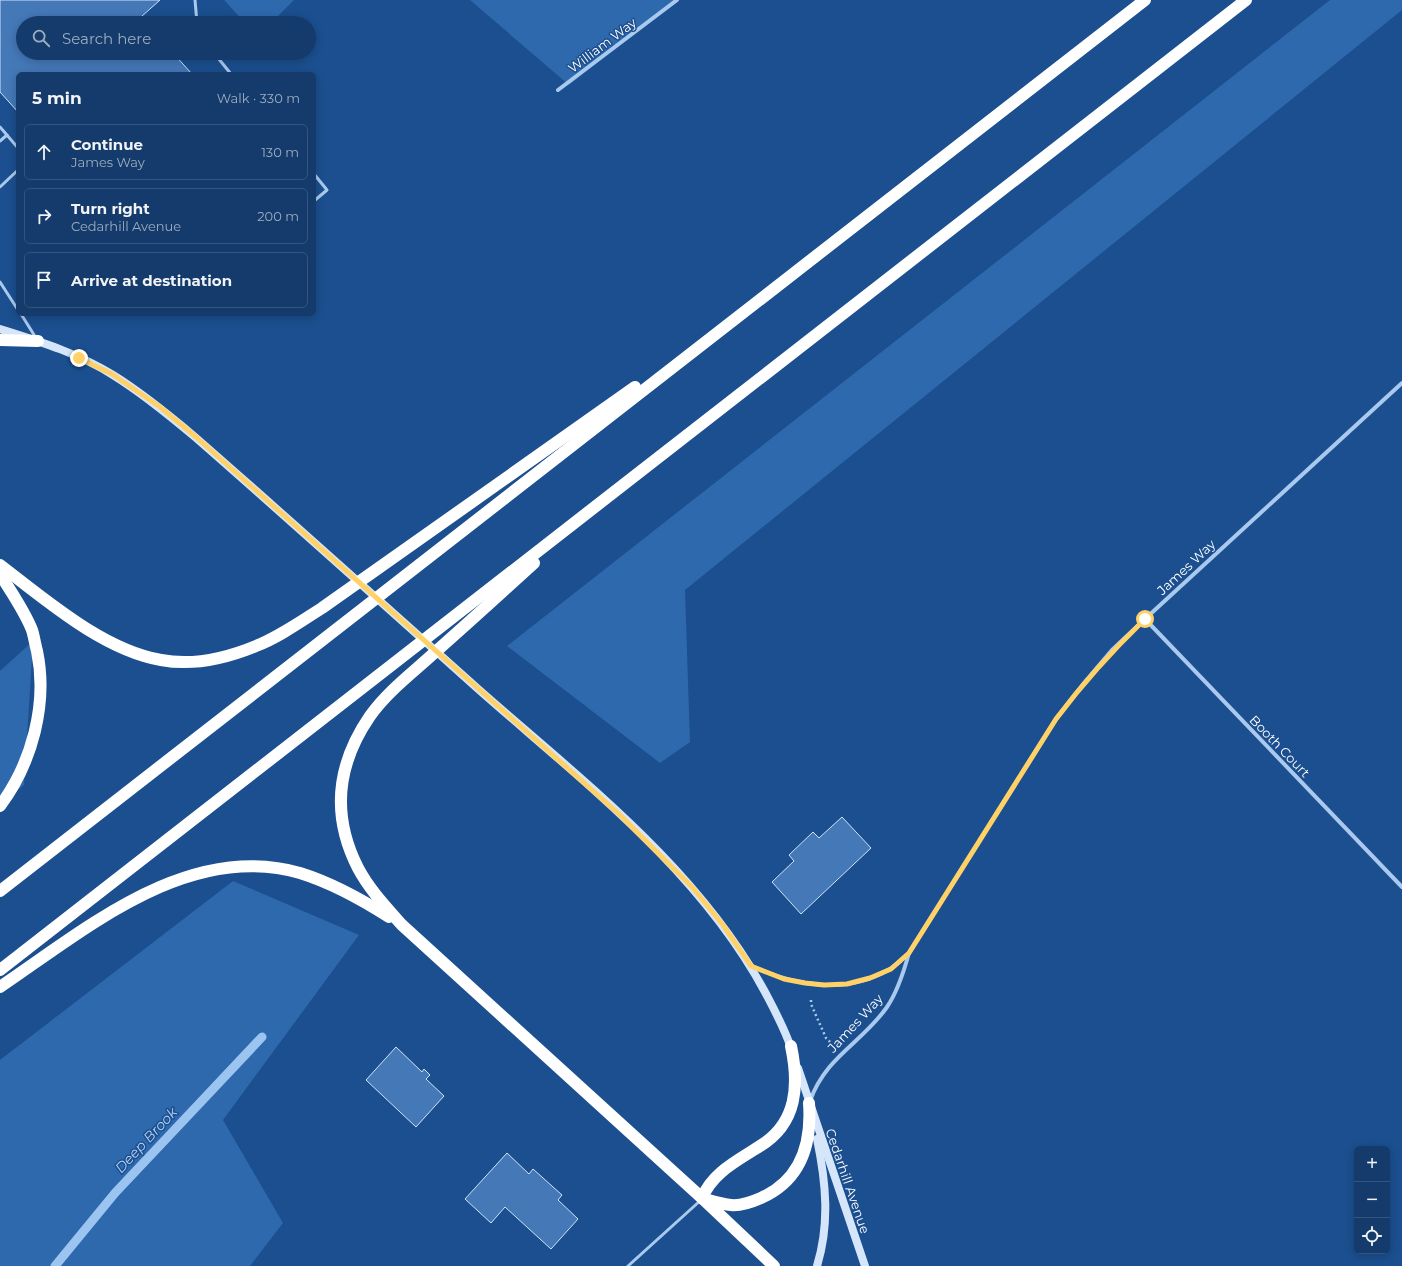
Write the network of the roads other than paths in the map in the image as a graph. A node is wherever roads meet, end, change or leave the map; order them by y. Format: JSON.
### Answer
{"nodes":[{"id":1,"x":195,"y":0,"type":"edge"},
{"id":2,"x":677,"y":0,"type":"edge"},
{"id":3,"x":1145,"y":0,"type":"edge"},
{"id":4,"x":1246,"y":0,"type":"edge"},
{"id":5,"x":196,"y":16,"type":"edge"},
{"id":6,"x":220,"y":60,"type":"edge"},
{"id":7,"x":229,"y":72,"type":"edge"},
{"id":8,"x":558,"y":90,"type":"dead end"},
{"id":9,"x":0,"y":127,"type":"edge"},
{"id":10,"x":7,"y":135,"type":"junction"},
{"id":11,"x":0,"y":141,"type":"edge"},
{"id":12,"x":16,"y":146,"type":"edge"},
{"id":13,"x":16,"y":172,"type":"edge"},
{"id":14,"x":316,"y":176,"type":"edge"},
{"id":15,"x":0,"y":187,"type":"edge"},
{"id":16,"x":316,"y":199,"type":"edge"},
{"id":17,"x":0,"y":282,"type":"edge"},
{"id":18,"x":771,"y":291,"type":"junction"},
{"id":19,"x":16,"y":307,"type":"edge"},
{"id":20,"x":21,"y":316,"type":"edge"},
{"id":21,"x":0,"y":329,"type":"edge"},
{"id":22,"x":0,"y":340,"type":"edge"},
{"id":23,"x":38,"y":341,"type":"junction"},
{"id":24,"x":1402,"y":383,"type":"edge"},
{"id":25,"x":612,"y":493,"type":"junction"},
{"id":26,"x":0,"y":565,"type":"edge"},
{"id":27,"x":0,"y":574,"type":"edge"},
{"id":28,"x":1145,"y":619,"type":"junction"},
{"id":29,"x":0,"y":806,"type":"edge"},
{"id":30,"x":1402,"y":887,"type":"edge"},
{"id":31,"x":0,"y":891,"type":"edge"},
{"id":32,"x":402,"y":925,"type":"junction"},
{"id":33,"x":909,"y":953,"type":"junction"},
{"id":34,"x":751,"y":966,"type":"junction"},
{"id":35,"x":0,"y":970,"type":"edge"},
{"id":36,"x":0,"y":987,"type":"edge"},
{"id":37,"x":791,"y":1046,"type":"junction"},
{"id":38,"x":809,"y":1103,"type":"junction"},
{"id":39,"x":702,"y":1198,"type":"junction"},
{"id":40,"x":628,"y":1266,"type":"edge"},
{"id":41,"x":774,"y":1266,"type":"edge"},
{"id":42,"x":817,"y":1266,"type":"edge"},
{"id":43,"x":864,"y":1266,"type":"edge"}],
"edges":[{"from":1,"to":5,"type":"lane"},
{"from":2,"to":8,"type":"street","name":"William Way"},
{"from":3,"to":18,"type":"highway"},
{"from":4,"to":25,"type":"highway"},
{"from":6,"to":7,"type":"lane"},
{"from":9,"to":10,"type":"lane"},
{"from":10,"to":11,"type":"lane"},
{"from":10,"to":12,"type":"lane"},
{"from":13,"to":15,"type":"lane"},
{"from":14,"to":16,"type":"lane"},
{"from":17,"to":19,"type":"lane"},
{"from":18,"to":26,"type":"highway"},
{"from":18,"to":31,"type":"highway"},
{"from":20,"to":23,"type":"lane"},
{"from":21,"to":23,"type":"main road","name":"Cedarhill Avenue"},
{"from":22,"to":23,"type":"highway"},
{"from":23,"to":34,"type":"main road","name":"Cedarhill Avenue"},
{"from":24,"to":28,"type":"street","name":"James Way"},
{"from":25,"to":32,"type":"highway"},
{"from":25,"to":35,"type":"highway"},
{"from":27,"to":29,"type":"highway"},
{"from":28,"to":30,"type":"street","name":"Booth Court"},
{"from":28,"to":33,"type":"street","name":"James Way"},
{"from":32,"to":36,"type":"highway"},
{"from":32,"to":39,"type":"highway"},
{"from":33,"to":34,"type":"street","name":"James Way"},
{"from":33,"to":38,"type":"street","name":"James Way"},
{"from":34,"to":37,"type":"main road","name":"Cedarhill Avenue"},
{"from":37,"to":38,"type":"main road","name":"Cedarhill Avenue"},
{"from":37,"to":39,"type":"highway"},
{"from":38,"to":39,"type":"highway"},
{"from":38,"to":42,"type":"main road","name":"Cedarhill Avenue"},
{"from":38,"to":43,"type":"main road","name":"Cedarhill Avenue"},
{"from":39,"to":40,"type":"lane"},
{"from":39,"to":41,"type":"highway"}]}
